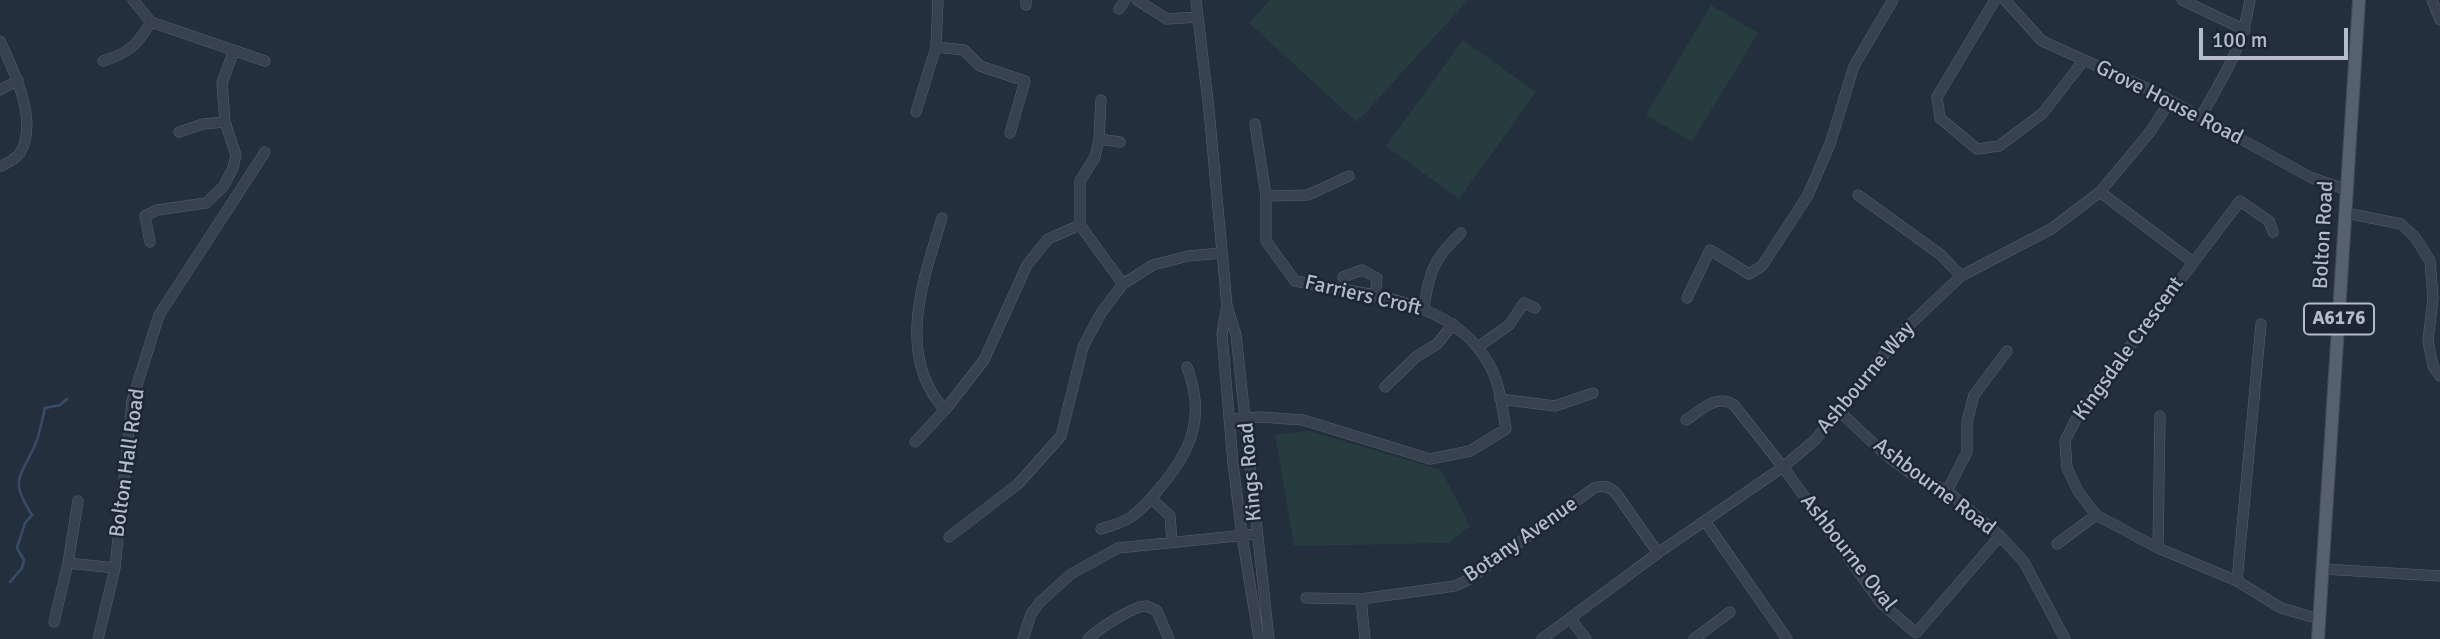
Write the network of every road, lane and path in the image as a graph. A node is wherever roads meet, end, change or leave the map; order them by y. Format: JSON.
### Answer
{"nodes":[{"id":1,"x":133,"y":0,"type":"edge"},
{"id":2,"x":939,"y":0,"type":"edge"},
{"id":3,"x":1125,"y":0,"type":"edge"},
{"id":4,"x":1137,"y":0,"type":"edge"},
{"id":5,"x":1196,"y":0,"type":"edge"},
{"id":6,"x":1893,"y":0,"type":"edge"},
{"id":7,"x":1995,"y":0,"type":"edge"},
{"id":8,"x":2005,"y":0,"type":"edge"},
{"id":9,"x":2182,"y":0,"type":"edge"},
{"id":10,"x":2250,"y":0,"type":"edge"},
{"id":11,"x":2359,"y":0,"type":"edge"},
{"id":12,"x":2432,"y":0,"type":"edge"},
{"id":13,"x":1119,"y":9,"type":"dead end"},
{"id":14,"x":1198,"y":18,"type":"junction"},
{"id":15,"x":2440,"y":20,"type":"edge"},
{"id":16,"x":151,"y":22,"type":"junction"},
{"id":17,"x":2245,"y":30,"type":"junction"},
{"id":18,"x":0,"y":41,"type":"edge"},
{"id":19,"x":936,"y":47,"type":"junction"},
{"id":20,"x":234,"y":50,"type":"junction"},
{"id":21,"x":103,"y":61,"type":"dead end"},
{"id":22,"x":265,"y":61,"type":"dead end"},
{"id":23,"x":2084,"y":61,"type":"junction"},
{"id":24,"x":18,"y":80,"type":"junction"},
{"id":25,"x":0,"y":90,"type":"edge"},
{"id":26,"x":1101,"y":100,"type":"dead end"},
{"id":27,"x":2170,"y":101,"type":"junction"},
{"id":28,"x":916,"y":112,"type":"dead end"},
{"id":29,"x":2201,"y":117,"type":"junction"},
{"id":30,"x":225,"y":122,"type":"junction"},
{"id":31,"x":1255,"y":124,"type":"dead end"},
{"id":32,"x":179,"y":132,"type":"dead end"},
{"id":33,"x":1010,"y":133,"type":"dead end"},
{"id":34,"x":1099,"y":139,"type":"junction"},
{"id":35,"x":1120,"y":142,"type":"dead end"},
{"id":36,"x":265,"y":152,"type":"dead end"},
{"id":37,"x":2,"y":166,"type":"dead end"},
{"id":38,"x":1349,"y":176,"type":"dead end"},
{"id":39,"x":2345,"y":189,"type":"junction"},
{"id":40,"x":2100,"y":192,"type":"junction"},
{"id":41,"x":1858,"y":195,"type":"dead end"},
{"id":42,"x":1266,"y":196,"type":"junction"},
{"id":43,"x":2346,"y":213,"type":"junction"},
{"id":44,"x":942,"y":218,"type":"dead end"},
{"id":45,"x":1080,"y":225,"type":"junction"},
{"id":46,"x":2273,"y":232,"type":"dead end"},
{"id":47,"x":1461,"y":233,"type":"dead end"},
{"id":48,"x":150,"y":242,"type":"dead end"},
{"id":49,"x":1221,"y":253,"type":"junction"},
{"id":50,"x":2193,"y":262,"type":"junction"},
{"id":51,"x":1961,"y":276,"type":"junction"},
{"id":52,"x":1343,"y":277,"type":"dead end"},
{"id":53,"x":1124,"y":284,"type":"junction"},
{"id":54,"x":1375,"y":296,"type":"junction"},
{"id":55,"x":1687,"y":298,"type":"dead end"},
{"id":56,"x":1227,"y":306,"type":"junction"},
{"id":57,"x":1424,"y":308,"type":"junction"},
{"id":58,"x":1535,"y":308,"type":"dead end"},
{"id":59,"x":1453,"y":324,"type":"junction"},
{"id":60,"x":2261,"y":324,"type":"dead end"},
{"id":61,"x":1478,"y":347,"type":"junction"},
{"id":62,"x":2007,"y":351,"type":"dead end"},
{"id":63,"x":1187,"y":367,"type":"dead end"},
{"id":64,"x":2440,"y":376,"type":"edge"},
{"id":65,"x":1575,"y":385,"type":"dead end"},
{"id":66,"x":1385,"y":387,"type":"dead end"},
{"id":67,"x":1593,"y":393,"type":"dead end"},
{"id":68,"x":1581,"y":397,"type":"junction"},
{"id":69,"x":1500,"y":399,"type":"junction"},
{"id":70,"x":945,"y":410,"type":"junction"},
{"id":71,"x":1839,"y":411,"type":"junction"},
{"id":72,"x":1246,"y":416,"type":"junction"},
{"id":73,"x":2160,"y":416,"type":"dead end"},
{"id":74,"x":1229,"y":419,"type":"junction"},
{"id":75,"x":1686,"y":420,"type":"dead end"},
{"id":76,"x":915,"y":442,"type":"dead end"},
{"id":77,"x":1783,"y":467,"type":"junction"},
{"id":78,"x":1947,"y":491,"type":"junction"},
{"id":79,"x":1151,"y":498,"type":"junction"},
{"id":80,"x":78,"y":501,"type":"dead end"},
{"id":81,"x":2096,"y":514,"type":"junction"},
{"id":82,"x":1706,"y":521,"type":"junction"},
{"id":83,"x":1101,"y":529,"type":"dead end"},
{"id":84,"x":1256,"y":534,"type":"junction"},
{"id":85,"x":1242,"y":536,"type":"junction"},
{"id":86,"x":2000,"y":536,"type":"junction"},
{"id":87,"x":949,"y":537,"type":"dead end"},
{"id":88,"x":1172,"y":542,"type":"junction"},
{"id":89,"x":2057,"y":544,"type":"dead end"},
{"id":90,"x":2158,"y":548,"type":"junction"},
{"id":91,"x":1658,"y":552,"type":"junction"},
{"id":92,"x":68,"y":563,"type":"junction"},
{"id":93,"x":115,"y":569,"type":"junction"},
{"id":94,"x":2323,"y":569,"type":"junction"},
{"id":95,"x":2440,"y":576,"type":"edge"},
{"id":96,"x":2237,"y":581,"type":"junction"},
{"id":97,"x":1306,"y":598,"type":"dead end"},
{"id":98,"x":1361,"y":599,"type":"junction"},
{"id":99,"x":1730,"y":612,"type":"dead end"},
{"id":100,"x":1570,"y":618,"type":"junction"},
{"id":101,"x":2319,"y":619,"type":"junction"},
{"id":102,"x":54,"y":622,"type":"dead end"},
{"id":103,"x":1917,"y":636,"type":"edge"},
{"id":104,"x":98,"y":639,"type":"edge"},
{"id":105,"x":1023,"y":639,"type":"edge"},
{"id":106,"x":1088,"y":639,"type":"edge"},
{"id":107,"x":1169,"y":639,"type":"edge"},
{"id":108,"x":1259,"y":639,"type":"edge"},
{"id":109,"x":1269,"y":639,"type":"edge"},
{"id":110,"x":1365,"y":639,"type":"edge"},
{"id":111,"x":1542,"y":639,"type":"edge"},
{"id":112,"x":1586,"y":639,"type":"edge"},
{"id":113,"x":1694,"y":639,"type":"edge"},
{"id":114,"x":1787,"y":639,"type":"edge"},
{"id":115,"x":2065,"y":639,"type":"edge"},
{"id":116,"x":2318,"y":639,"type":"edge"}],
"edges":[{"from":1,"to":16,"type":"street"},
{"from":2,"to":19,"type":"street"},
{"from":3,"to":13,"type":"street"},
{"from":4,"to":14,"type":"street"},
{"from":5,"to":14,"type":"street","name":"Kings Road"},
{"from":6,"to":55,"type":"street"},
{"from":7,"to":23,"type":"street"},
{"from":8,"to":23,"type":"street","name":"Grove House Road"},
{"from":9,"to":17,"type":"street"},
{"from":10,"to":17,"type":"street"},
{"from":11,"to":39,"type":"main road","name":"Bolton Road","number":"A6176"},
{"from":12,"to":15,"type":"street"},
{"from":14,"to":49,"type":"street","name":"Kings Road"},
{"from":16,"to":20,"type":"street"},
{"from":16,"to":21,"type":"street"},
{"from":17,"to":29,"type":"street"},
{"from":18,"to":24,"type":"street"},
{"from":19,"to":28,"type":"street"},
{"from":19,"to":33,"type":"street"},
{"from":20,"to":22,"type":"street"},
{"from":20,"to":30,"type":"street"},
{"from":23,"to":27,"type":"street","name":"Grove House Road"},
{"from":24,"to":25,"type":"street"},
{"from":24,"to":37,"type":"street"},
{"from":26,"to":34,"type":"street"},
{"from":27,"to":29,"type":"street","name":"Grove House Road"},
{"from":27,"to":40,"type":"street","name":"Ashbourne Way"},
{"from":29,"to":39,"type":"street","name":"Grove House Road"},
{"from":30,"to":32,"type":"street"},
{"from":30,"to":48,"type":"street"},
{"from":31,"to":42,"type":"street","name":"Farriers Croft"},
{"from":34,"to":35,"type":"street"},
{"from":34,"to":45,"type":"street"},
{"from":36,"to":93,"type":"street","name":"Bolton Hall Road"},
{"from":38,"to":42,"type":"street"},
{"from":39,"to":43,"type":"main road","name":"Bolton Road","number":"A6176"},
{"from":40,"to":50,"type":"street"},
{"from":40,"to":51,"type":"street","name":"Ashbourne Way"},
{"from":41,"to":51,"type":"street"},
{"from":42,"to":54,"type":"street","name":"Farriers Croft"},
{"from":43,"to":64,"type":"street"},
{"from":43,"to":94,"type":"main road","name":"Bolton Road","number":"A6176"},
{"from":44,"to":70,"type":"street"},
{"from":45,"to":53,"type":"street"},
{"from":45,"to":70,"type":"street"},
{"from":46,"to":50,"type":"street","name":"Kingsdale Crescent"},
{"from":47,"to":57,"type":"street"},
{"from":49,"to":53,"type":"street"},
{"from":49,"to":56,"type":"street","name":"Kings Road"},
{"from":50,"to":81,"type":"street","name":"Kingsdale Crescent"},
{"from":51,"to":71,"type":"street","name":"Ashbourne Way"},
{"from":52,"to":54,"type":"street"},
{"from":53,"to":87,"type":"street"},
{"from":54,"to":57,"type":"street","name":"Farriers Croft"},
{"from":56,"to":72,"type":"street","name":"Kings Road"},
{"from":56,"to":74,"type":"street","name":"Kings Road"},
{"from":57,"to":59,"type":"street","name":"Farriers Croft"},
{"from":58,"to":61,"type":"street"},
{"from":59,"to":61,"type":"street","name":"Farriers Croft"},
{"from":59,"to":66,"type":"street"},
{"from":60,"to":96,"type":"street"},
{"from":61,"to":69,"type":"street","name":"Farriers Croft"},
{"from":62,"to":78,"type":"street"},
{"from":63,"to":79,"type":"street"},
{"from":65,"to":68,"type":"street"},
{"from":67,"to":68,"type":"street"},
{"from":68,"to":69,"type":"street"},
{"from":69,"to":72,"type":"street","name":"Farriers Croft"},
{"from":70,"to":76,"type":"street"},
{"from":71,"to":77,"type":"street","name":"Ashbourne Way"},
{"from":71,"to":78,"type":"street","name":"Ashbourne Road"},
{"from":72,"to":74,"type":"street"},
{"from":72,"to":84,"type":"street","name":"Kings Road"},
{"from":73,"to":90,"type":"street"},
{"from":74,"to":85,"type":"street","name":"Kings Road"},
{"from":75,"to":77,"type":"street","name":"Ashbourne Oval"},
{"from":77,"to":82,"type":"street","name":"Ashbourne Way"},
{"from":77,"to":103,"type":"street","name":"Ashbourne Oval"},
{"from":78,"to":86,"type":"street","name":"Ashbourne Road"},
{"from":79,"to":83,"type":"street"},
{"from":79,"to":88,"type":"street"},
{"from":80,"to":92,"type":"street"},
{"from":81,"to":89,"type":"street"},
{"from":81,"to":90,"type":"street","name":"Kingsdale Crescent"},
{"from":82,"to":91,"type":"street","name":"Ashbourne Way"},
{"from":82,"to":114,"type":"street"},
{"from":84,"to":85,"type":"street"},
{"from":84,"to":109,"type":"street","name":"Kings Road"},
{"from":85,"to":88,"type":"street"},
{"from":85,"to":108,"type":"street","name":"Kings Road"},
{"from":86,"to":103,"type":"street","name":"Ashbourne Oval"},
{"from":86,"to":115,"type":"street","name":"Ashbourne Road"},
{"from":88,"to":105,"type":"street"},
{"from":90,"to":96,"type":"street","name":"Kingsdale Crescent"},
{"from":91,"to":98,"type":"street","name":"Botany Avenue"},
{"from":91,"to":100,"type":"street","name":"Ashbourne Way"},
{"from":92,"to":93,"type":"street"},
{"from":92,"to":102,"type":"street"},
{"from":93,"to":104,"type":"street","name":"Bolton Hall Road"},
{"from":94,"to":95,"type":"street"},
{"from":94,"to":101,"type":"main road","name":"Bolton Road","number":"A6176"},
{"from":96,"to":101,"type":"street","name":"Kingsdale Crescent"},
{"from":97,"to":98,"type":"street","name":"Botany Avenue"},
{"from":98,"to":110,"type":"street"},
{"from":99,"to":113,"type":"street"},
{"from":100,"to":111,"type":"street","name":"Ashbourne Way"},
{"from":100,"to":112,"type":"street"},
{"from":101,"to":116,"type":"main road","name":"Bolton Road","number":"A6176"},
{"from":106,"to":107,"type":"street"}]}
